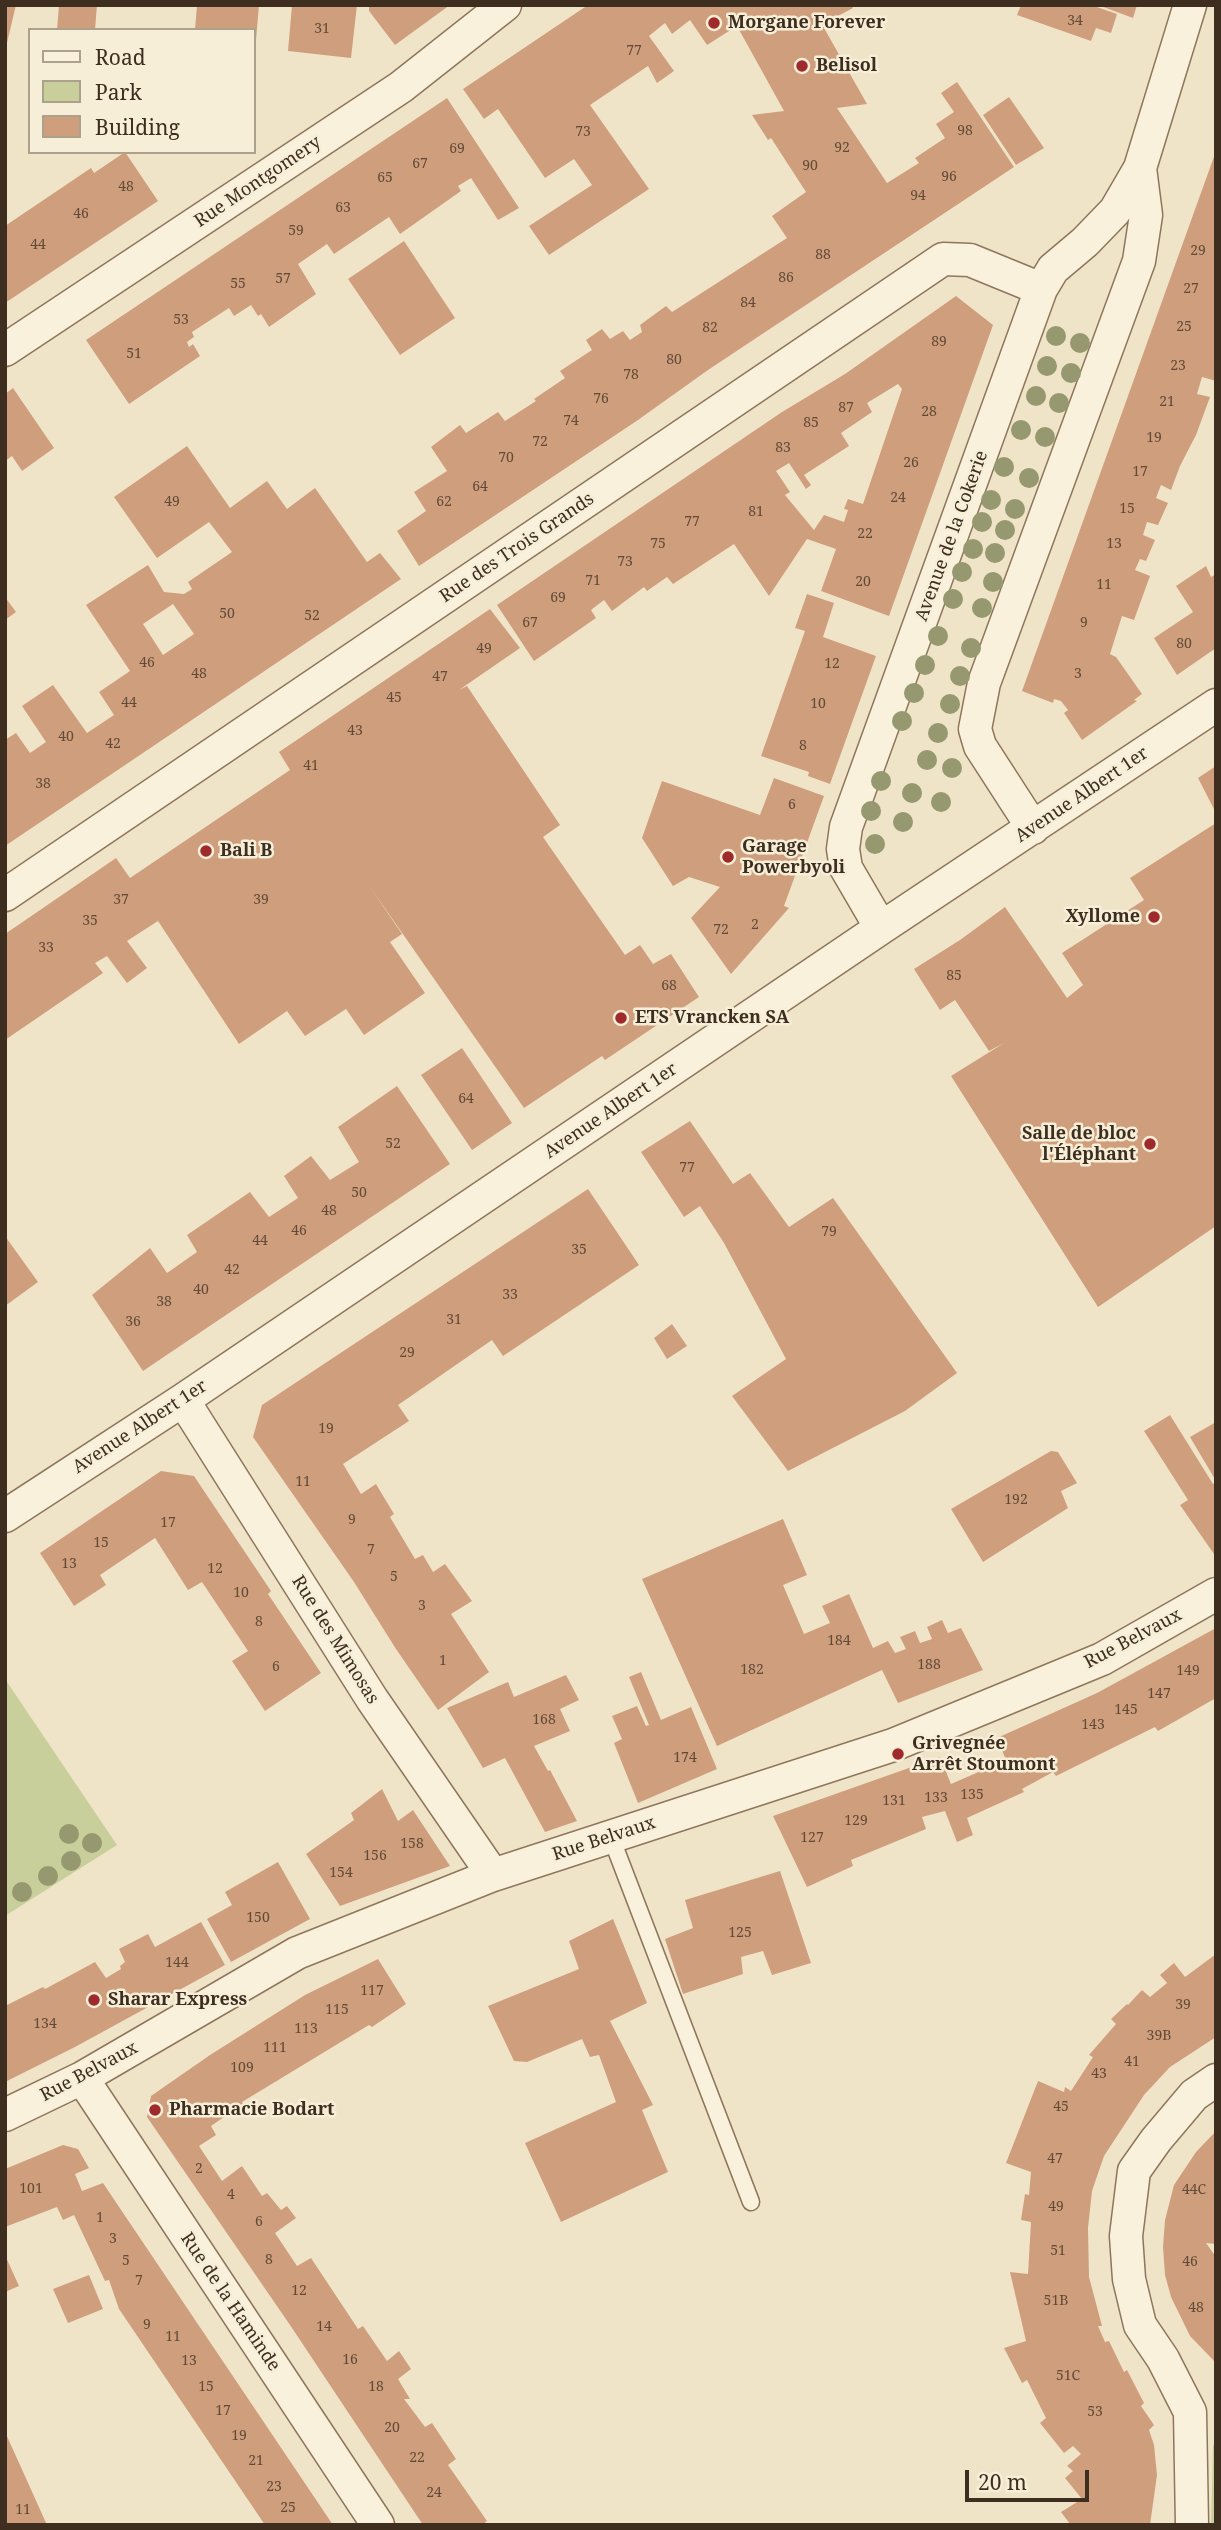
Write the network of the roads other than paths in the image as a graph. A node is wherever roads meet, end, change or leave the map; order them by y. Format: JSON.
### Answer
{"nodes":[{"id":1,"x":505,"y":5,"type":"edge"},
{"id":2,"x":1190,"y":5,"type":"edge"},
{"id":3,"x":1140,"y":169,"type":"junction"},
{"id":4,"x":1041,"y":289,"type":"junction"},
{"id":5,"x":5,"y":350,"type":"edge"},
{"id":6,"x":1216,"y":705,"type":"edge"},
{"id":7,"x":1033,"y":828,"type":"junction"},
{"id":8,"x":5,"y":894,"type":"edge"},
{"id":9,"x":881,"y":928,"type":"junction"},
{"id":10,"x":183,"y":1400,"type":"junction"},
{"id":11,"x":5,"y":1516,"type":"edge"},
{"id":12,"x":1216,"y":1594,"type":"edge"},
{"id":13,"x":611,"y":1836,"type":"junction"},
{"id":14,"x":493,"y":1875,"type":"junction"},
{"id":15,"x":82,"y":2078,"type":"junction"},
{"id":16,"x":1216,"y":2080,"type":"edge"},
{"id":17,"x":5,"y":2115,"type":"edge"},
{"id":18,"x":751,"y":2202,"type":"dead end"},
{"id":19,"x":1203,"y":2416,"type":"edge"},
{"id":20,"x":377,"y":2525,"type":"edge"},
{"id":21,"x":1192,"y":2525,"type":"edge"}],
"edges":[{"from":1,"to":5,"type":"street","name":"Rue Montgomery"},
{"from":2,"to":3,"type":"street","name":"Avenue de la Cokerie"},
{"from":3,"to":4,"type":"street","name":"Avenue de la Cokerie"},
{"from":3,"to":7,"type":"street","name":"Avenue de la Cokerie"},
{"from":4,"to":8,"type":"street","name":"Rue des Trois Grands"},
{"from":4,"to":9,"type":"street","name":"Avenue de la Cokerie"},
{"from":6,"to":7,"type":"street","name":"Avenue Albert 1er"},
{"from":7,"to":9,"type":"street","name":"Avenue Albert 1er"},
{"from":9,"to":10,"type":"street","name":"Avenue Albert 1er"},
{"from":10,"to":11,"type":"street","name":"Avenue Albert 1er"},
{"from":10,"to":14,"type":"street","name":"Rue des Mimosas"},
{"from":12,"to":13,"type":"street","name":"Rue Belvaux"},
{"from":13,"to":14,"type":"street","name":"Rue Belvaux"},
{"from":13,"to":18,"type":"lane"},
{"from":14,"to":15,"type":"street","name":"Rue Belvaux"},
{"from":15,"to":17,"type":"street","name":"Rue Belvaux"},
{"from":15,"to":20,"type":"street","name":"Rue de la Haminde"},
{"from":16,"to":19,"type":"street"},
{"from":19,"to":21,"type":"street"}]}
